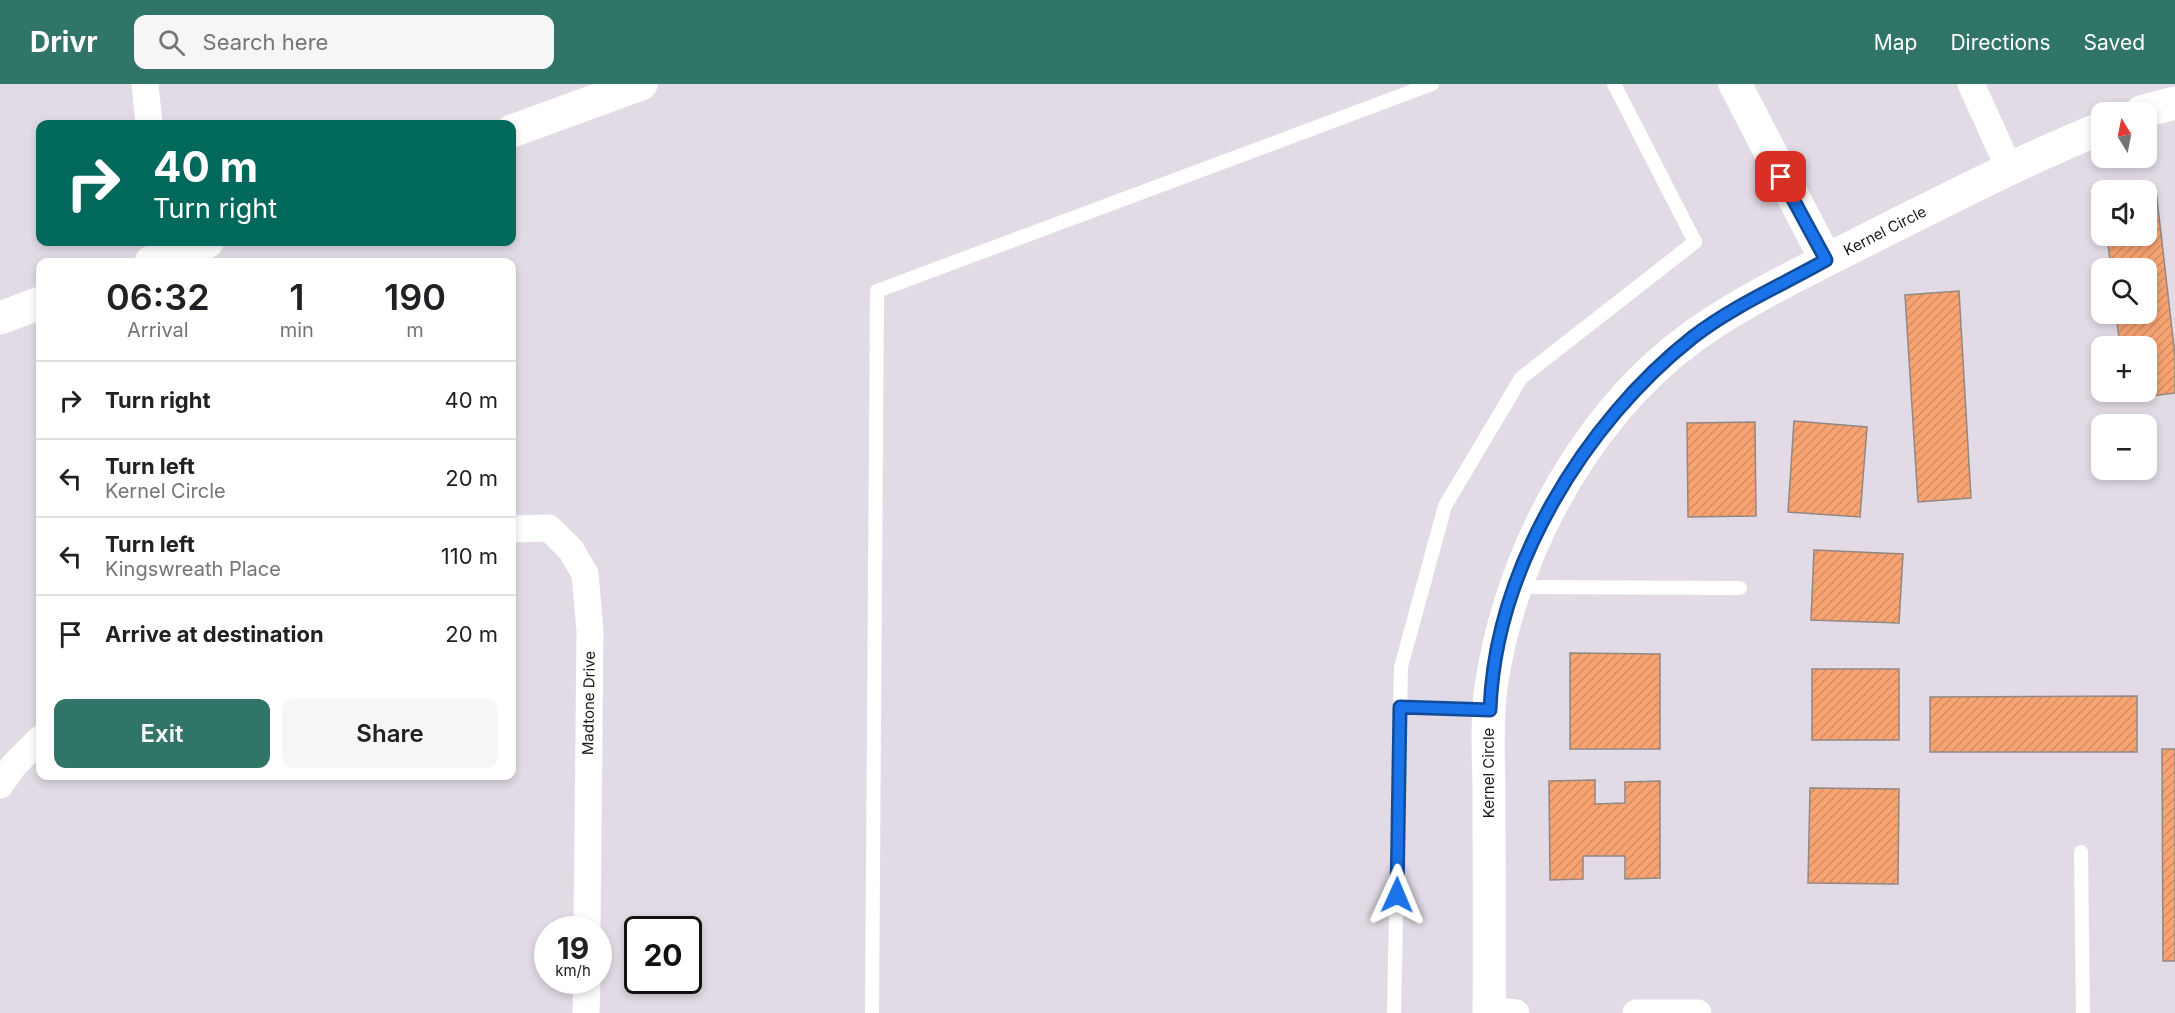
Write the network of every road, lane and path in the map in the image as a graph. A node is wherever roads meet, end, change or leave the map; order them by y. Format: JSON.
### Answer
{"nodes":[{"id":1,"x":145,"y":84,"type":"edge"},
{"id":2,"x":641,"y":84,"type":"edge"},
{"id":3,"x":1432,"y":84,"type":"edge"},
{"id":4,"x":1614,"y":84,"type":"edge"},
{"id":5,"x":1735,"y":84,"type":"edge"},
{"id":6,"x":1971,"y":84,"type":"edge"},
{"id":7,"x":2175,"y":104,"type":"edge"},
{"id":8,"x":2157,"y":108,"type":"edge"},
{"id":9,"x":150,"y":120,"type":"edge"},
{"id":10,"x":516,"y":130,"type":"edge"},
{"id":11,"x":2091,"y":133,"type":"edge"},
{"id":12,"x":2009,"y":168,"type":"junction"},
{"id":13,"x":190,"y":246,"type":"edge"},
{"id":14,"x":161,"y":258,"type":"edge"},
{"id":15,"x":1826,"y":260,"type":"junction"},
{"id":16,"x":36,"y":304,"type":"edge"},
{"id":17,"x":0,"y":318,"type":"edge"},
{"id":18,"x":516,"y":529,"type":"edge"},
{"id":19,"x":1516,"y":587,"type":"junction"},
{"id":20,"x":1740,"y":588,"type":"dead end"},
{"id":21,"x":1400,"y":707,"type":"junction"},
{"id":22,"x":1490,"y":710,"type":"junction"},
{"id":23,"x":36,"y":743,"type":"edge"},
{"id":24,"x":0,"y":785,"type":"edge"},
{"id":25,"x":2081,"y":852,"type":"dead end"},
{"id":26,"x":587,"y":916,"type":"edge"},
{"id":27,"x":587,"y":994,"type":"edge"},
{"id":28,"x":1498,"y":1012,"type":"edge"},
{"id":29,"x":586,"y":1013,"type":"edge"},
{"id":30,"x":872,"y":1013,"type":"edge"},
{"id":31,"x":1394,"y":1013,"type":"edge"},
{"id":32,"x":1636,"y":1013,"type":"edge"},
{"id":33,"x":1698,"y":1013,"type":"edge"},
{"id":34,"x":2083,"y":1013,"type":"edge"}],
"edges":[{"from":1,"to":9,"type":"street"},
{"from":2,"to":10,"type":"street"},
{"from":3,"to":30,"type":"lane"},
{"from":4,"to":21,"type":"lane"},
{"from":5,"to":15,"type":"street"},
{"from":6,"to":12,"type":"street"},
{"from":7,"to":8,"type":"street"},
{"from":11,"to":12,"type":"street","name":"Kernel Circle"},
{"from":12,"to":15,"type":"street","name":"Kernel Circle"},
{"from":13,"to":14,"type":"street"},
{"from":15,"to":19,"type":"street","name":"Kernel Circle"},
{"from":16,"to":17,"type":"street"},
{"from":18,"to":26,"type":"street","name":"Madtone Drive"},
{"from":19,"to":20,"type":"lane"},
{"from":19,"to":22,"type":"street","name":"Kernel Circle"},
{"from":21,"to":22,"type":"lane"},
{"from":21,"to":31,"type":"lane"},
{"from":22,"to":28,"type":"street","name":"Kernel Circle"},
{"from":23,"to":24,"type":"street"},
{"from":25,"to":34,"type":"lane"},
{"from":27,"to":29,"type":"street"},
{"from":32,"to":33,"type":"street"}]}
